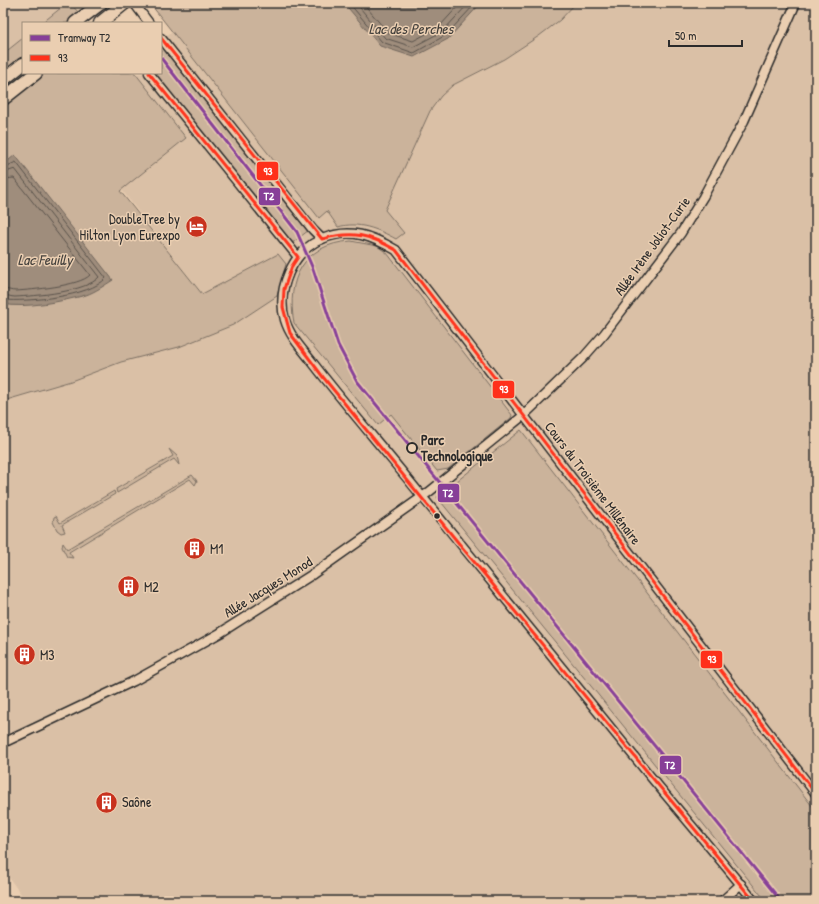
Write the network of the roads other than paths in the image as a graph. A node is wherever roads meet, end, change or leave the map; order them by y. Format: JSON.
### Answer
{"nodes":[{"id":1,"x":125,"y":3,"type":"edge"},
{"id":2,"x":134,"y":3,"type":"edge"},
{"id":3,"x":796,"y":3,"type":"edge"},
{"id":4,"x":97,"y":4,"type":"edge"},
{"id":5,"x":76,"y":22,"type":"edge"},
{"id":6,"x":105,"y":22,"type":"edge"},
{"id":7,"x":148,"y":22,"type":"edge"},
{"id":8,"x":162,"y":39,"type":"edge"},
{"id":9,"x":22,"y":65,"type":"edge"},
{"id":10,"x":35,"y":74,"type":"edge"},
{"id":11,"x":150,"y":74,"type":"edge"},
{"id":12,"x":3,"y":80,"type":"edge"},
{"id":13,"x":3,"y":99,"type":"edge"},
{"id":14,"x":322,"y":239,"type":"junction"},
{"id":15,"x":298,"y":257,"type":"junction"},
{"id":16,"x":524,"y":415,"type":"junction"},
{"id":17,"x":422,"y":497,"type":"junction"},
{"id":18,"x":3,"y":743,"type":"edge"},
{"id":19,"x":816,"y":794,"type":"edge"},
{"id":20,"x":741,"y":884,"type":"junction"},
{"id":21,"x":722,"y":901,"type":"edge"},
{"id":22,"x":754,"y":901,"type":"edge"}],
"edges":[{"from":1,"to":6,"type":"main road"},
{"from":2,"to":7,"type":"street"},
{"from":3,"to":16,"type":"street","name":"Allée Irène Joliot-Curie"},
{"from":4,"to":5,"type":"main road"},
{"from":4,"to":6,"type":"street"},
{"from":8,"to":14,"type":"street"},
{"from":9,"to":12,"type":"main road"},
{"from":10,"to":13,"type":"main road"},
{"from":11,"to":15,"type":"street"},
{"from":14,"to":15,"type":"street","name":"Cours du Troisième Millénaire"},
{"from":14,"to":16,"type":"street","name":"Cours du Troisième Millénaire"},
{"from":15,"to":17,"type":"street","name":"Cours du Troisième Millénaire"},
{"from":16,"to":17,"type":"street","name":"Allée Jacques Monod"},
{"from":16,"to":19,"type":"street","name":"Cours du Troisième Millénaire"},
{"from":17,"to":18,"type":"street","name":"Allée Jacques Monod"},
{"from":17,"to":20,"type":"street","name":"Cours du Troisième Millénaire"},
{"from":20,"to":21,"type":"street"},
{"from":20,"to":22,"type":"street","name":"Cours du Troisième Millénaire"}]}
